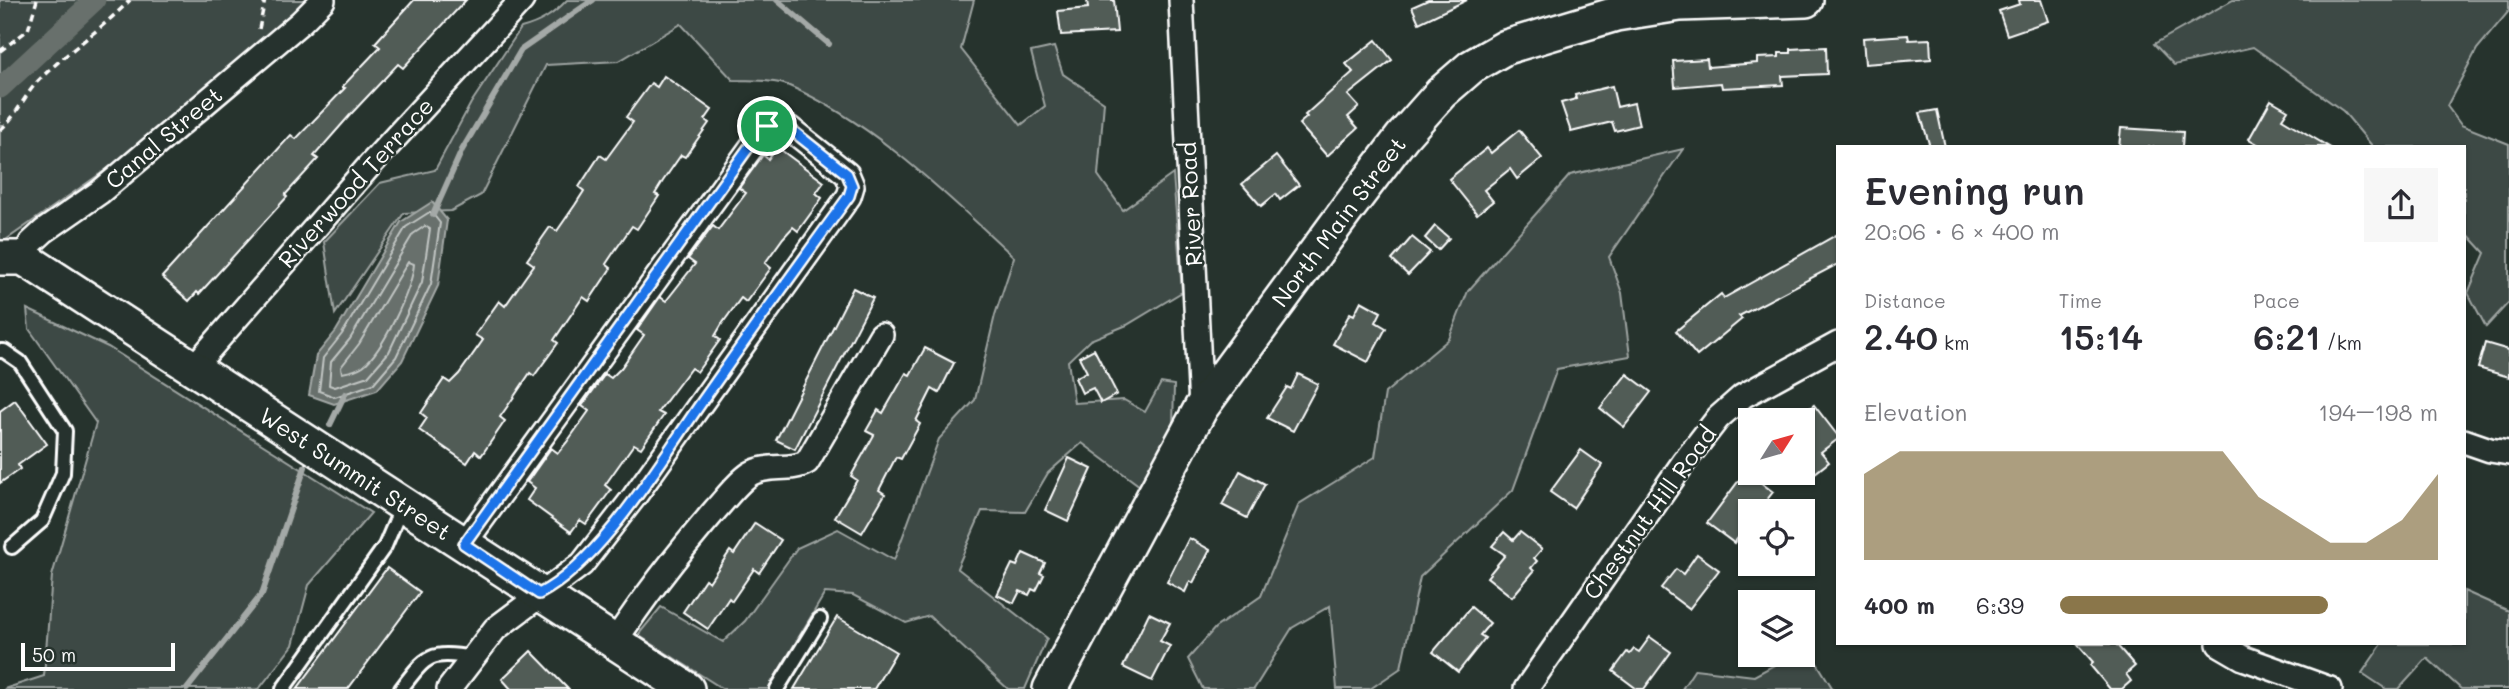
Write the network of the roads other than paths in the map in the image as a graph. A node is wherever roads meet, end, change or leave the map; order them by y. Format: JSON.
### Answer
{"nodes":[{"id":1,"x":323,"y":0,"type":"edge"},
{"id":2,"x":522,"y":0,"type":"edge"},
{"id":3,"x":1181,"y":0,"type":"edge"},
{"id":4,"x":1806,"y":0,"type":"edge"},
{"id":5,"x":11,"y":258,"type":"edge"},
{"id":6,"x":881,"y":335,"type":"dead end"},
{"id":7,"x":1836,"y":345,"type":"edge"},
{"id":8,"x":0,"y":351,"type":"edge"},
{"id":9,"x":192,"y":368,"type":"junction"},
{"id":10,"x":1201,"y":408,"type":"junction"},
{"id":11,"x":2466,"y":442,"type":"edge"},
{"id":12,"x":2509,"y":453,"type":"edge"},
{"id":13,"x":402,"y":506,"type":"junction"},
{"id":14,"x":464,"y":544,"type":"junction"},
{"id":15,"x":12,"y":547,"type":"dead end"},
{"id":16,"x":539,"y":594,"type":"junction"},
{"id":17,"x":820,"y":619,"type":"dead end"},
{"id":18,"x":614,"y":643,"type":"junction"},
{"id":19,"x":2221,"y":645,"type":"edge"},
{"id":20,"x":473,"y":658,"type":"junction"},
{"id":21,"x":283,"y":689,"type":"edge"},
{"id":22,"x":401,"y":689,"type":"edge"},
{"id":23,"x":449,"y":689,"type":"edge"},
{"id":24,"x":687,"y":689,"type":"edge"},
{"id":25,"x":777,"y":689,"type":"edge"},
{"id":26,"x":1050,"y":689,"type":"edge"},
{"id":27,"x":1526,"y":689,"type":"edge"},
{"id":28,"x":2330,"y":689,"type":"edge"}],
"edges":[{"from":1,"to":5,"type":"street","name":"Canal Street"},
{"from":2,"to":9,"type":"street","name":"Riverwood Terrace"},
{"from":3,"to":10,"type":"street","name":"River Road"},
{"from":4,"to":10,"type":"street","name":"North Main Street"},
{"from":5,"to":9,"type":"street","name":"West Summit Street"},
{"from":6,"to":18,"type":"street"},
{"from":7,"to":27,"type":"street","name":"Chestnut Hill Road"},
{"from":8,"to":15,"type":"lane"},
{"from":9,"to":13,"type":"street","name":"West Summit Street"},
{"from":10,"to":26,"type":"street","name":"North Main Street"},
{"from":11,"to":12,"type":"street"},
{"from":13,"to":14,"type":"street","name":"West Summit Street"},
{"from":13,"to":21,"type":"lane"},
{"from":14,"to":16,"type":"street","name":"West Summit Street"},
{"from":14,"to":16,"type":"street"},
{"from":16,"to":18,"type":"street","name":"West Summit Street"},
{"from":16,"to":20,"type":"street"},
{"from":17,"to":25,"type":"lane"},
{"from":18,"to":24,"type":"street","name":"West Summit Street"},
{"from":19,"to":28,"type":"street"},
{"from":20,"to":22,"type":"lane"},
{"from":20,"to":23,"type":"street"}]}
